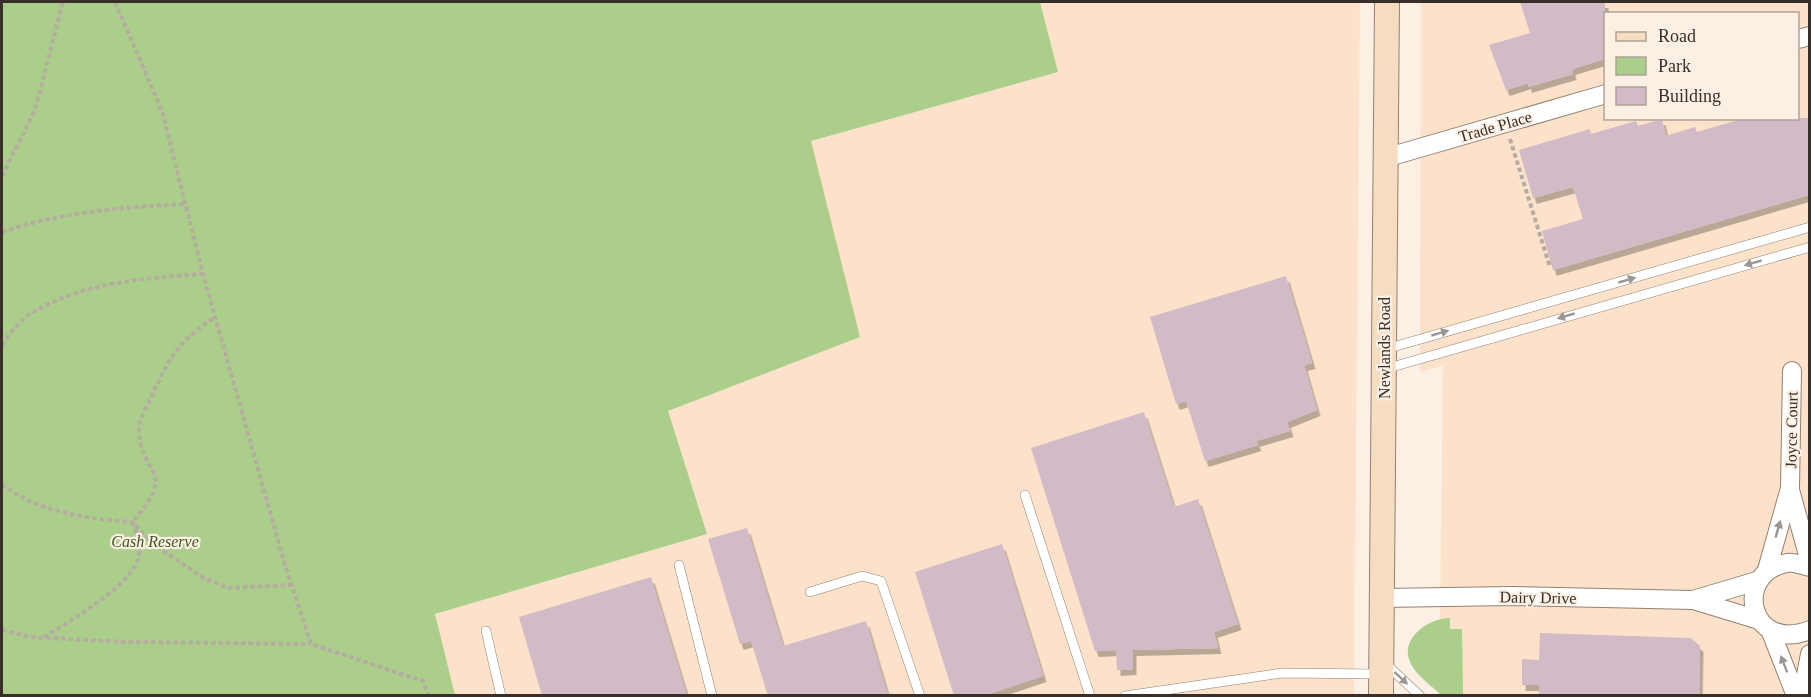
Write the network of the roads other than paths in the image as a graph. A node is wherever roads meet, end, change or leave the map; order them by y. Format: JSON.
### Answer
{"nodes":[{"id":1,"x":1387,"y":2,"type":"edge"},
{"id":2,"x":1604,"y":94,"type":"edge"},
{"id":3,"x":1385,"y":158,"type":"junction"},
{"id":4,"x":1809,"y":227,"type":"edge"},
{"id":5,"x":1809,"y":247,"type":"edge"},
{"id":6,"x":1384,"y":359,"type":"junction"},
{"id":7,"x":1792,"y":371,"type":"dead end"},
{"id":8,"x":1790,"y":488,"type":"junction"},
{"id":9,"x":1025,"y":495,"type":"dead end"},
{"id":10,"x":1809,"y":562,"type":"edge"},
{"id":11,"x":679,"y":565,"type":"dead end"},
{"id":12,"x":1809,"y":567,"type":"edge"},
{"id":13,"x":1762,"y":576,"type":"junction"},
{"id":14,"x":810,"y":592,"type":"dead end"},
{"id":15,"x":1382,"y":598,"type":"junction"},
{"id":16,"x":1693,"y":600,"type":"junction"},
{"id":17,"x":1765,"y":626,"type":"junction"},
{"id":18,"x":1809,"y":630,"type":"edge"},
{"id":19,"x":486,"y":631,"type":"dead end"},
{"id":20,"x":1809,"y":654,"type":"edge"},
{"id":21,"x":1381,"y":677,"type":"edge"},
{"id":22,"x":501,"y":696,"type":"edge"},
{"id":23,"x":712,"y":696,"type":"edge"},
{"id":24,"x":920,"y":696,"type":"edge"},
{"id":25,"x":1090,"y":696,"type":"edge"},
{"id":26,"x":1125,"y":696,"type":"edge"},
{"id":27,"x":1420,"y":696,"type":"edge"},
{"id":28,"x":1796,"y":696,"type":"edge"},
{"id":29,"x":1802,"y":696,"type":"edge"}],
"edges":[{"from":1,"to":3,"type":"street","name":"Newlands Road"},
{"from":2,"to":3,"type":"street","name":"Trade Place"},
{"from":3,"to":6,"type":"street","name":"Newlands Road"},
{"from":6,"to":4,"type":"lane","one_way":true},
{"from":5,"to":6,"type":"lane","one_way":true},
{"from":6,"to":15,"type":"street","name":"Newlands Road"},
{"from":7,"to":8,"type":"street","name":"Joyce Court"},
{"from":8,"to":10,"type":"street","name":"Joyce Court"},
{"from":13,"to":8,"type":"street","name":"Joyce Court","one_way":true},
{"from":9,"to":25,"type":"lane"},
{"from":11,"to":23,"type":"lane"},
{"from":12,"to":13,"type":"street","name":"Dairy Drive"},
{"from":13,"to":16,"type":"street","name":"Dairy Drive"},
{"from":13,"to":17,"type":"street","name":"Joyce Court"},
{"from":14,"to":24,"type":"lane"},
{"from":15,"to":16,"type":"street","name":"Dairy Drive"},
{"from":15,"to":21,"type":"street","name":"Newlands Road"},
{"from":16,"to":17,"type":"street","name":"Dairy Drive"},
{"from":17,"to":18,"type":"street","name":"Dairy Drive"},
{"from":28,"to":17,"type":"street","name":"Joyce Court","one_way":true},
{"from":19,"to":22,"type":"lane"},
{"from":20,"to":29,"type":"street"},
{"from":21,"to":26,"type":"lane"},
{"from":21,"to":27,"type":"lane","one_way":true}]}
